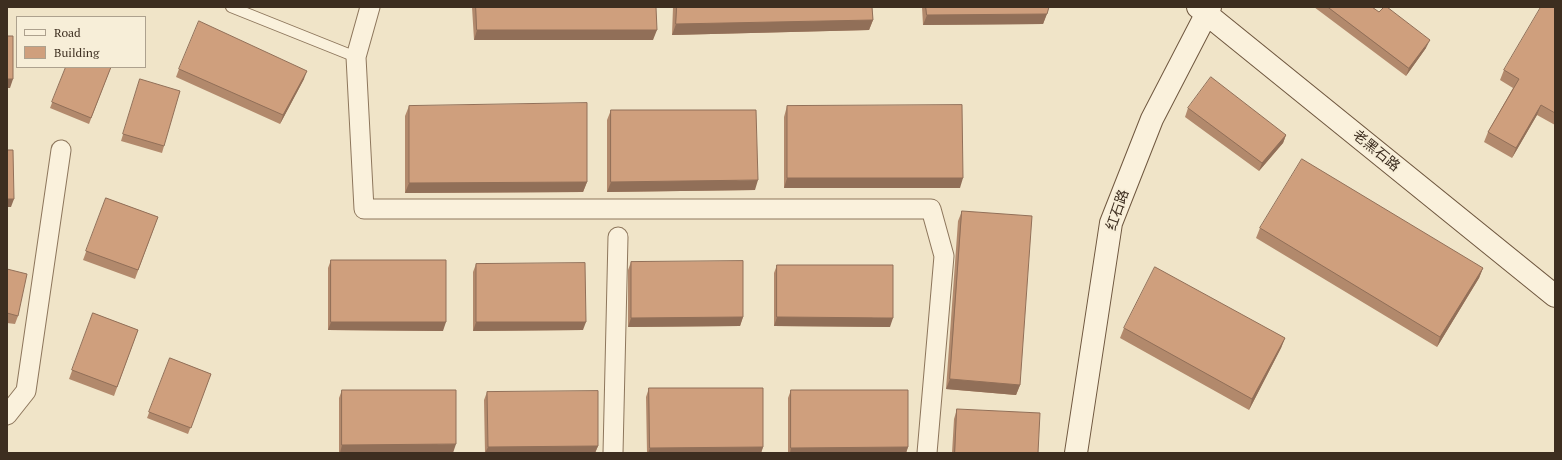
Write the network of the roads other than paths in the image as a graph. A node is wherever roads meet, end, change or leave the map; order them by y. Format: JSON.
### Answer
{"nodes":[{"id":1,"x":231,"y":7,"type":"edge"},
{"id":2,"x":370,"y":7,"type":"edge"},
{"id":3,"x":1205,"y":10,"type":"edge"},
{"id":4,"x":356,"y":57,"type":"junction"},
{"id":5,"x":61,"y":150,"type":"dead end"},
{"id":6,"x":618,"y":237,"type":"dead end"},
{"id":7,"x":1555,"y":296,"type":"edge"},
{"id":8,"x":7,"y":415,"type":"edge"},
{"id":9,"x":613,"y":453,"type":"edge"},
{"id":10,"x":927,"y":453,"type":"edge"},
{"id":11,"x":1076,"y":453,"type":"edge"}],
"edges":[{"from":1,"to":4,"type":"lane"},
{"from":2,"to":4,"type":"street"},
{"from":3,"to":7,"type":"street","name":"老黑石路"},
{"from":3,"to":11,"type":"street","name":"红石路"},
{"from":4,"to":10,"type":"street"},
{"from":5,"to":8,"type":"street"},
{"from":6,"to":9,"type":"street"}]}
